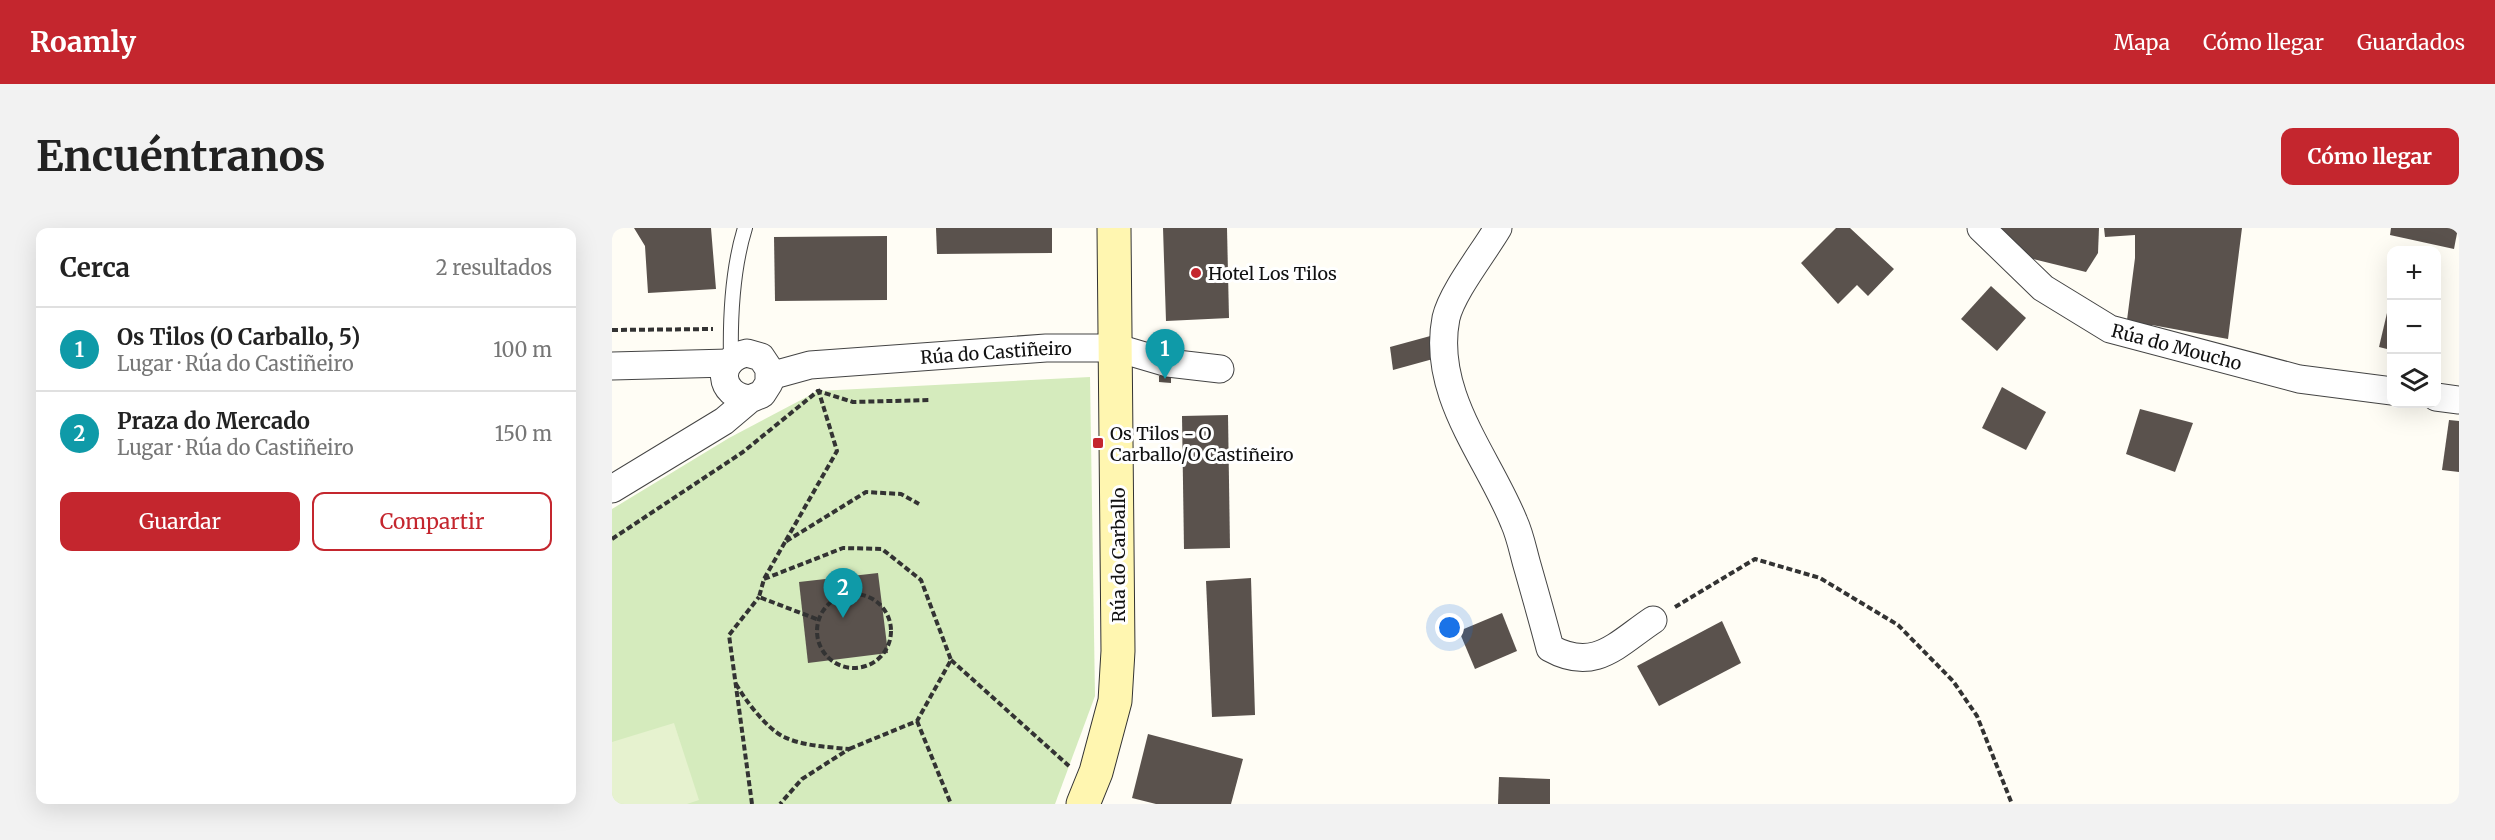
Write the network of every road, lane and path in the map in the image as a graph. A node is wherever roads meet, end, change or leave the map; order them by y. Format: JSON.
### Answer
{"nodes":[{"id":1,"x":745,"y":228,"type":"edge"},
{"id":2,"x":1114,"y":228,"type":"edge"},
{"id":3,"x":1498,"y":228,"type":"edge"},
{"id":4,"x":1985,"y":231,"type":"edge"},
{"id":5,"x":1116,"y":348,"type":"junction"},
{"id":6,"x":730,"y":361,"type":"junction"},
{"id":7,"x":612,"y":366,"type":"edge"},
{"id":8,"x":1220,"y":369,"type":"dead end"},
{"id":9,"x":770,"y":376,"type":"junction"},
{"id":10,"x":2387,"y":390,"type":"edge"},
{"id":11,"x":818,"y":392,"type":"junction"},
{"id":12,"x":2441,"y":398,"type":"edge"},
{"id":13,"x":750,"y":399,"type":"junction"},
{"id":14,"x":930,"y":400,"type":"dead end"},
{"id":15,"x":2459,"y":400,"type":"edge"},
{"id":16,"x":612,"y":489,"type":"edge"},
{"id":17,"x":919,"y":504,"type":"dead end"},
{"id":18,"x":612,"y":539,"type":"edge"},
{"id":19,"x":785,"y":542,"type":"junction"},
{"id":20,"x":764,"y":579,"type":"junction"},
{"id":21,"x":759,"y":597,"type":"junction"},
{"id":22,"x":1653,"y":620,"type":"joint"},
{"id":23,"x":819,"y":621,"type":"junction"},
{"id":24,"x":951,"y":660,"type":"junction"},
{"id":25,"x":736,"y":684,"type":"junction"},
{"id":26,"x":918,"y":721,"type":"junction"},
{"id":27,"x":849,"y":749,"type":"junction"},
{"id":28,"x":1087,"y":795,"type":"edge"},
{"id":29,"x":752,"y":804,"type":"edge"},
{"id":30,"x":780,"y":804,"type":"edge"},
{"id":31,"x":951,"y":804,"type":"edge"},
{"id":32,"x":2012,"y":804,"type":"edge"}],
"edges":[{"from":1,"to":6,"type":"lane"},
{"from":2,"to":5,"type":"street","name":"Rúa do Carballo"},
{"from":3,"to":22,"type":"street"},
{"from":4,"to":10,"type":"street","name":"Rúa do Moucho"},
{"from":5,"to":8,"type":"street","name":"Rúa do Castiñeiro"},
{"from":5,"to":9,"type":"street","name":"Rúa do Castiñeiro"},
{"from":5,"to":28,"type":"street","name":"Rúa do Carballo"},
{"from":6,"to":7,"type":"street"},
{"from":6,"to":9,"type":"street"},
{"from":6,"to":13,"type":"street"},
{"from":9,"to":13,"type":"street"},
{"from":11,"to":14,"type":"path"},
{"from":11,"to":18,"type":"path"},
{"from":11,"to":19,"type":"path"},
{"from":12,"to":15,"type":"street"},
{"from":13,"to":16,"type":"street"},
{"from":17,"to":19,"type":"path"},
{"from":19,"to":20,"type":"path"},
{"from":20,"to":21,"type":"path"},
{"from":20,"to":24,"type":"path"},
{"from":21,"to":23,"type":"path"},
{"from":21,"to":25,"type":"path"},
{"from":22,"to":32,"type":"path"},
{"from":23,"to":23,"type":"path"},
{"from":24,"to":26,"type":"path"},
{"from":24,"to":28,"type":"path"},
{"from":25,"to":27,"type":"path"},
{"from":25,"to":29,"type":"path"},
{"from":26,"to":27,"type":"path"},
{"from":26,"to":31,"type":"path"},
{"from":27,"to":30,"type":"path"}]}
